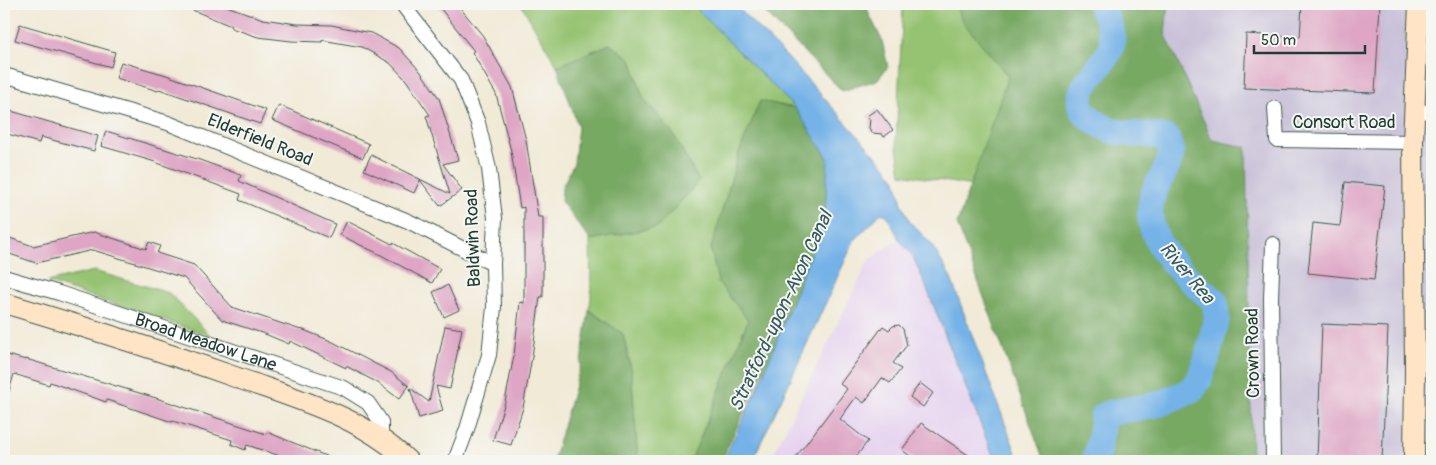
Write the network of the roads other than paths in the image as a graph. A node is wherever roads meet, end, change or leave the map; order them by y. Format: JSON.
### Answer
{"nodes":[{"id":1,"x":402,"y":4,"type":"edge"},
{"id":2,"x":1419,"y":4,"type":"edge"},
{"id":3,"x":4,"y":75,"type":"edge"},
{"id":4,"x":1275,"y":108,"type":"dead end"},
{"id":5,"x":1423,"y":111,"type":"edge"},
{"id":6,"x":1413,"y":142,"type":"junction"},
{"id":7,"x":1273,"y":244,"type":"dead end"},
{"id":8,"x":493,"y":264,"type":"junction"},
{"id":9,"x":4,"y":277,"type":"edge"},
{"id":10,"x":4,"y":303,"type":"edge"},
{"id":11,"x":381,"y":438,"type":"junction"},
{"id":12,"x":408,"y":461,"type":"edge"},
{"id":13,"x":455,"y":461,"type":"edge"},
{"id":14,"x":1273,"y":461,"type":"edge"},
{"id":15,"x":1414,"y":461,"type":"edge"}],
"edges":[{"from":1,"to":8,"type":"street","name":"Baldwin Road"},
{"from":2,"to":5,"type":"street"},
{"from":3,"to":8,"type":"street","name":"Elderfield Road"},
{"from":4,"to":6,"type":"street","name":"Consort Road"},
{"from":5,"to":6,"type":"street"},
{"from":6,"to":15,"type":"street"},
{"from":7,"to":14,"type":"street","name":"Crown Road"},
{"from":8,"to":13,"type":"street","name":"Baldwin Road"},
{"from":9,"to":11,"type":"street","name":"Broad Meadow Lane"},
{"from":10,"to":11,"type":"street","name":"Broad Meadow Lane"},
{"from":11,"to":12,"type":"street","name":"Broad Meadow Lane"}]}
